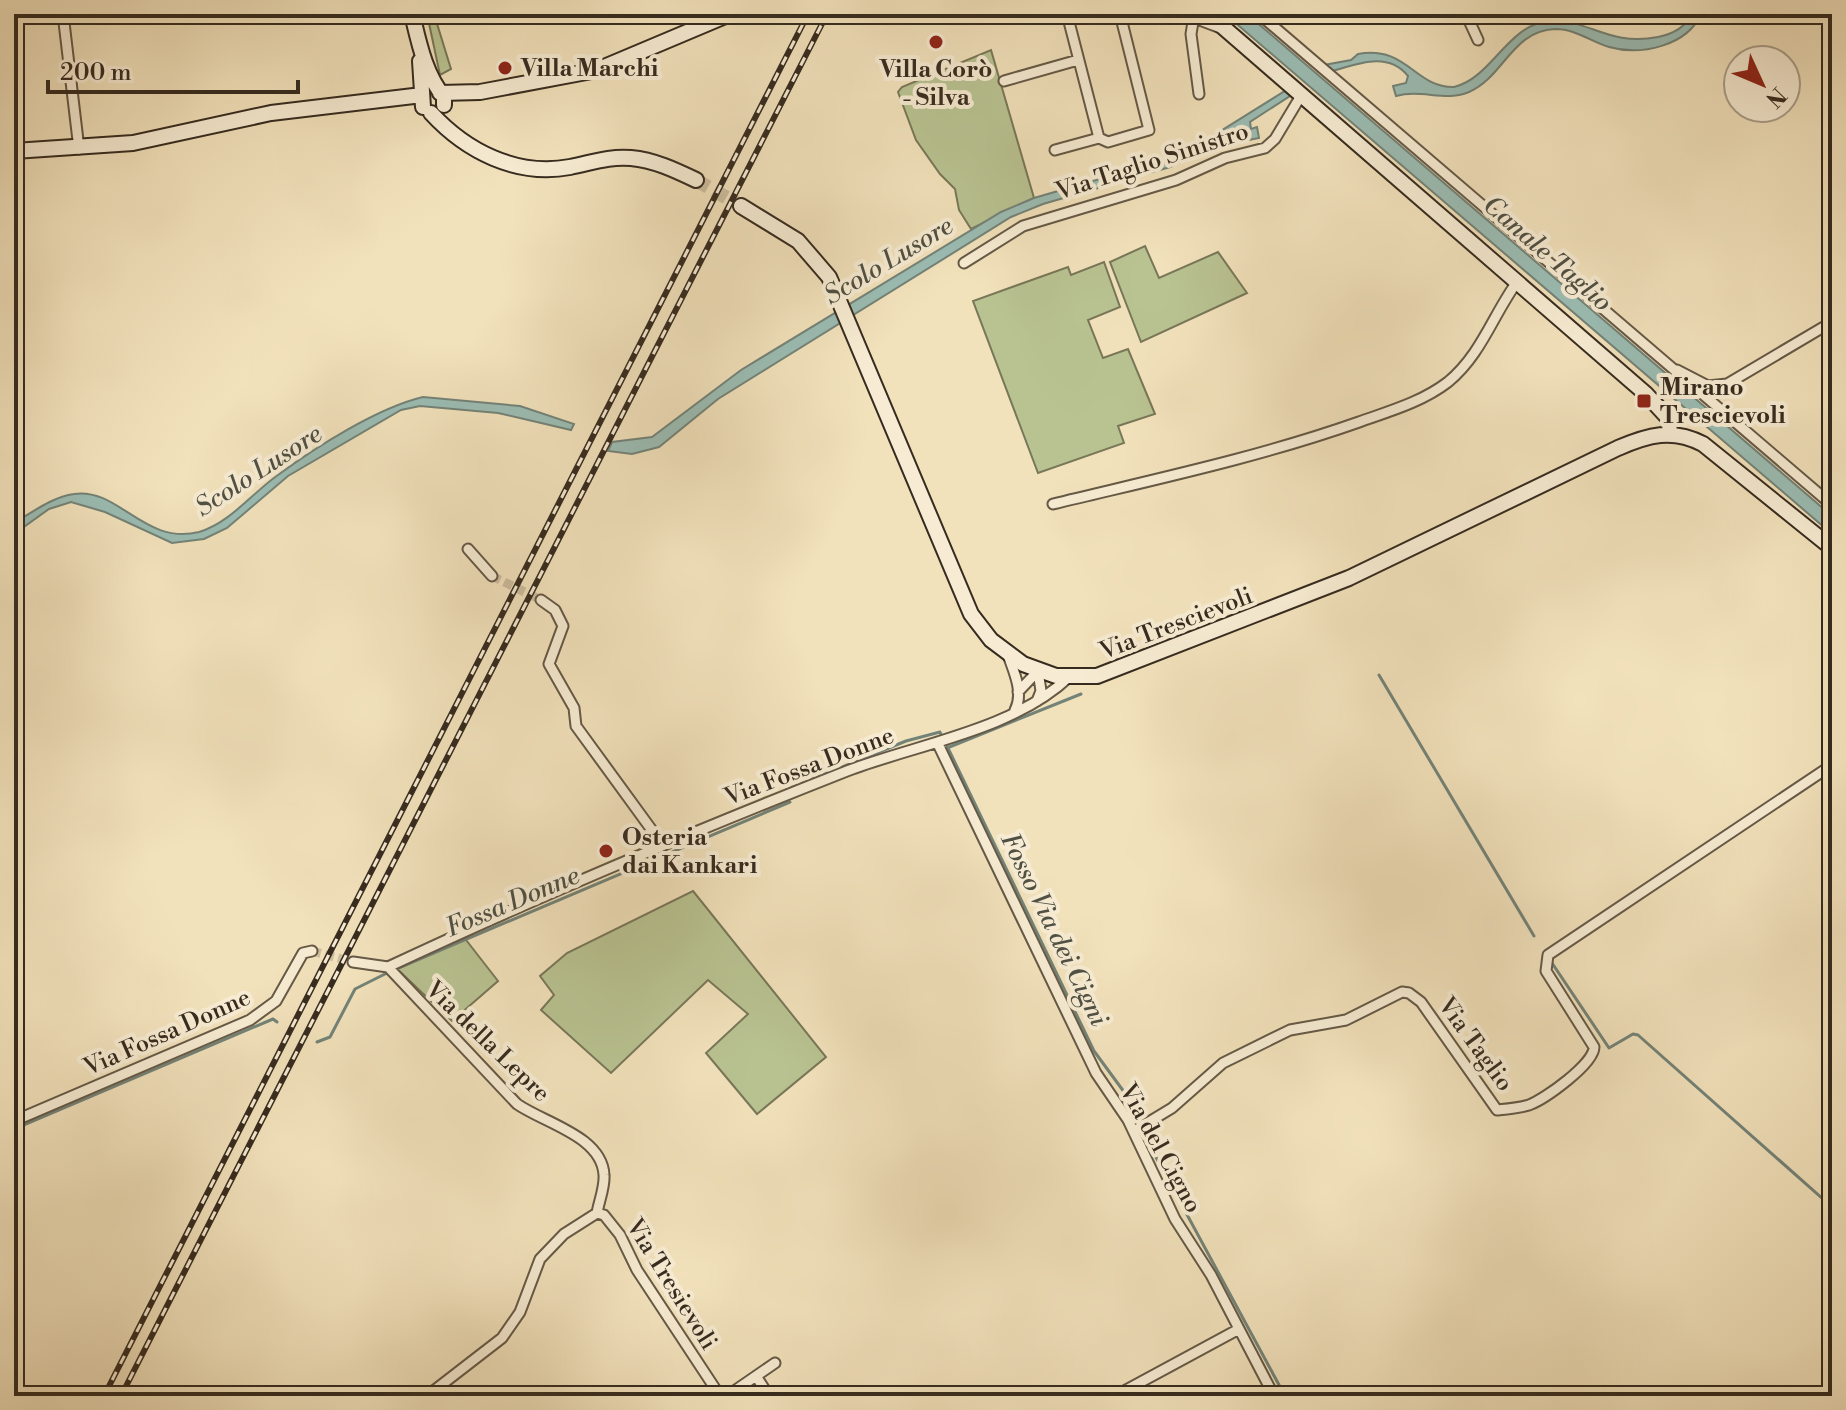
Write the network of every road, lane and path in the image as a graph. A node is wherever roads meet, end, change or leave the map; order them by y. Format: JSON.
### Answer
{"nodes":[{"id":1,"x":412,"y":14,"type":"edge"},
{"id":2,"x":730,"y":14,"type":"edge"},
{"id":3,"x":1067,"y":14,"type":"edge"},
{"id":4,"x":1120,"y":14,"type":"edge"},
{"id":5,"x":1208,"y":14,"type":"edge"},
{"id":6,"x":1259,"y":14,"type":"edge"},
{"id":7,"x":1466,"y":14,"type":"edge"},
{"id":8,"x":63,"y":15,"type":"edge"},
{"id":9,"x":1220,"y":25,"type":"junction"},
{"id":10,"x":1478,"y":40,"type":"dead end"},
{"id":11,"x":1078,"y":60,"type":"junction"},
{"id":12,"x":1004,"y":81,"type":"dead end"},
{"id":13,"x":1199,"y":94,"type":"dead end"},
{"id":14,"x":1302,"y":94,"type":"junction"},
{"id":15,"x":433,"y":100,"type":"junction"},
{"id":16,"x":1099,"y":138,"type":"junction"},
{"id":17,"x":79,"y":149,"type":"junction"},
{"id":18,"x":1055,"y":150,"type":"dead end"},
{"id":19,"x":14,"y":151,"type":"edge"},
{"id":20,"x":696,"y":180,"type":"tunnel mouth"},
{"id":21,"x":741,"y":206,"type":"tunnel mouth"},
{"id":22,"x":964,"y":263,"type":"dead end"},
{"id":23,"x":1517,"y":282,"type":"junction"},
{"id":24,"x":1832,"y":322,"type":"edge"},
{"id":25,"x":1672,"y":370,"type":"junction"},
{"id":26,"x":1669,"y":434,"type":"junction"},
{"id":27,"x":1053,"y":504,"type":"dead end"},
{"id":28,"x":1832,"y":505,"type":"edge"},
{"id":29,"x":1832,"y":548,"type":"edge"},
{"id":30,"x":468,"y":549,"type":"dead end"},
{"id":31,"x":492,"y":576,"type":"tunnel mouth"},
{"id":32,"x":541,"y":600,"type":"tunnel mouth"},
{"id":33,"x":1008,"y":655,"type":"junction"},
{"id":34,"x":1038,"y":671,"type":"junction"},
{"id":35,"x":1069,"y":677,"type":"junction"},
{"id":36,"x":1018,"y":692,"type":"junction"},
{"id":37,"x":1037,"y":701,"type":"junction"},
{"id":38,"x":1015,"y":710,"type":"junction"},
{"id":39,"x":937,"y":742,"type":"junction"},
{"id":40,"x":1832,"y":765,"type":"edge"},
{"id":41,"x":662,"y":844,"type":"junction"},
{"id":42,"x":312,"y":951,"type":"dead end"},
{"id":43,"x":353,"y":962,"type":"tunnel mouth"},
{"id":44,"x":388,"y":968,"type":"junction"},
{"id":45,"x":14,"y":1119,"type":"edge"},
{"id":46,"x":1134,"y":1131,"type":"junction"},
{"id":47,"x":597,"y":1213,"type":"junction"},
{"id":48,"x":1239,"y":1329,"type":"junction"},
{"id":49,"x":775,"y":1363,"type":"dead end"},
{"id":50,"x":756,"y":1376,"type":"junction"},
{"id":51,"x":427,"y":1396,"type":"edge"},
{"id":52,"x":720,"y":1396,"type":"edge"},
{"id":53,"x":727,"y":1396,"type":"edge"},
{"id":54,"x":769,"y":1396,"type":"edge"},
{"id":55,"x":1115,"y":1396,"type":"edge"},
{"id":56,"x":1274,"y":1396,"type":"edge"}],
"edges":[{"from":1,"to":15,"type":"main road"},
{"from":2,"to":15,"type":"main road"},
{"from":3,"to":11,"type":"street"},
{"from":4,"to":16,"type":"street"},
{"from":5,"to":9,"type":"main road"},
{"from":6,"to":25,"type":"street"},
{"from":7,"to":10,"type":"street"},
{"from":8,"to":17,"type":"street"},
{"from":9,"to":13,"type":"street"},
{"from":9,"to":14,"type":"main road"},
{"from":11,"to":12,"type":"street"},
{"from":11,"to":16,"type":"street"},
{"from":14,"to":22,"type":"street","name":"Via Taglio Sinistro"},
{"from":14,"to":23,"type":"main road"},
{"from":15,"to":17,"type":"main road"},
{"from":15,"to":20,"type":"main road"},
{"from":16,"to":18,"type":"street"},
{"from":17,"to":19,"type":"main road"},
{"from":21,"to":33,"type":"main road","name":"Via Trescievoli"},
{"from":23,"to":26,"type":"main road"},
{"from":23,"to":27,"type":"street"},
{"from":24,"to":25,"type":"street"},
{"from":25,"to":28,"type":"street"},
{"from":26,"to":29,"type":"main road"},
{"from":26,"to":35,"type":"main road","name":"Via Trescievoli"},
{"from":30,"to":31,"type":"street"},
{"from":32,"to":41,"type":"street"},
{"from":33,"to":34,"type":"main road","name":"Via Trescievoli"},
{"from":33,"to":36,"type":"street"},
{"from":34,"to":35,"type":"main road","name":"Via Trescievoli"},
{"from":34,"to":36,"type":"street"},
{"from":34,"to":37,"type":"street"},
{"from":35,"to":37,"type":"street","name":"Via Fossa Donne"},
{"from":36,"to":38,"type":"street"},
{"from":37,"to":38,"type":"street","name":"Via Fossa Donne"},
{"from":38,"to":39,"type":"street","name":"Via Fossa Donne"},
{"from":39,"to":41,"type":"street","name":"Via Fossa Donne"},
{"from":39,"to":46,"type":"street","name":"Via del Cigno"},
{"from":40,"to":46,"type":"street","name":"Via Taglio"},
{"from":41,"to":44,"type":"street","name":"Via Fossa Donne"},
{"from":42,"to":45,"type":"street","name":"Via Fossa Donne"},
{"from":43,"to":44,"type":"street"},
{"from":44,"to":47,"type":"street","name":"Via della Lepre"},
{"from":46,"to":48,"type":"street","name":"Via del Cigno"},
{"from":47,"to":51,"type":"street","name":"Via Tresievoli"},
{"from":47,"to":52,"type":"street","name":"Via Tresievoli"},
{"from":48,"to":55,"type":"street"},
{"from":48,"to":56,"type":"street","name":"Via del Cigno"},
{"from":49,"to":50,"type":"street"},
{"from":50,"to":53,"type":"street"},
{"from":50,"to":54,"type":"street"}]}
